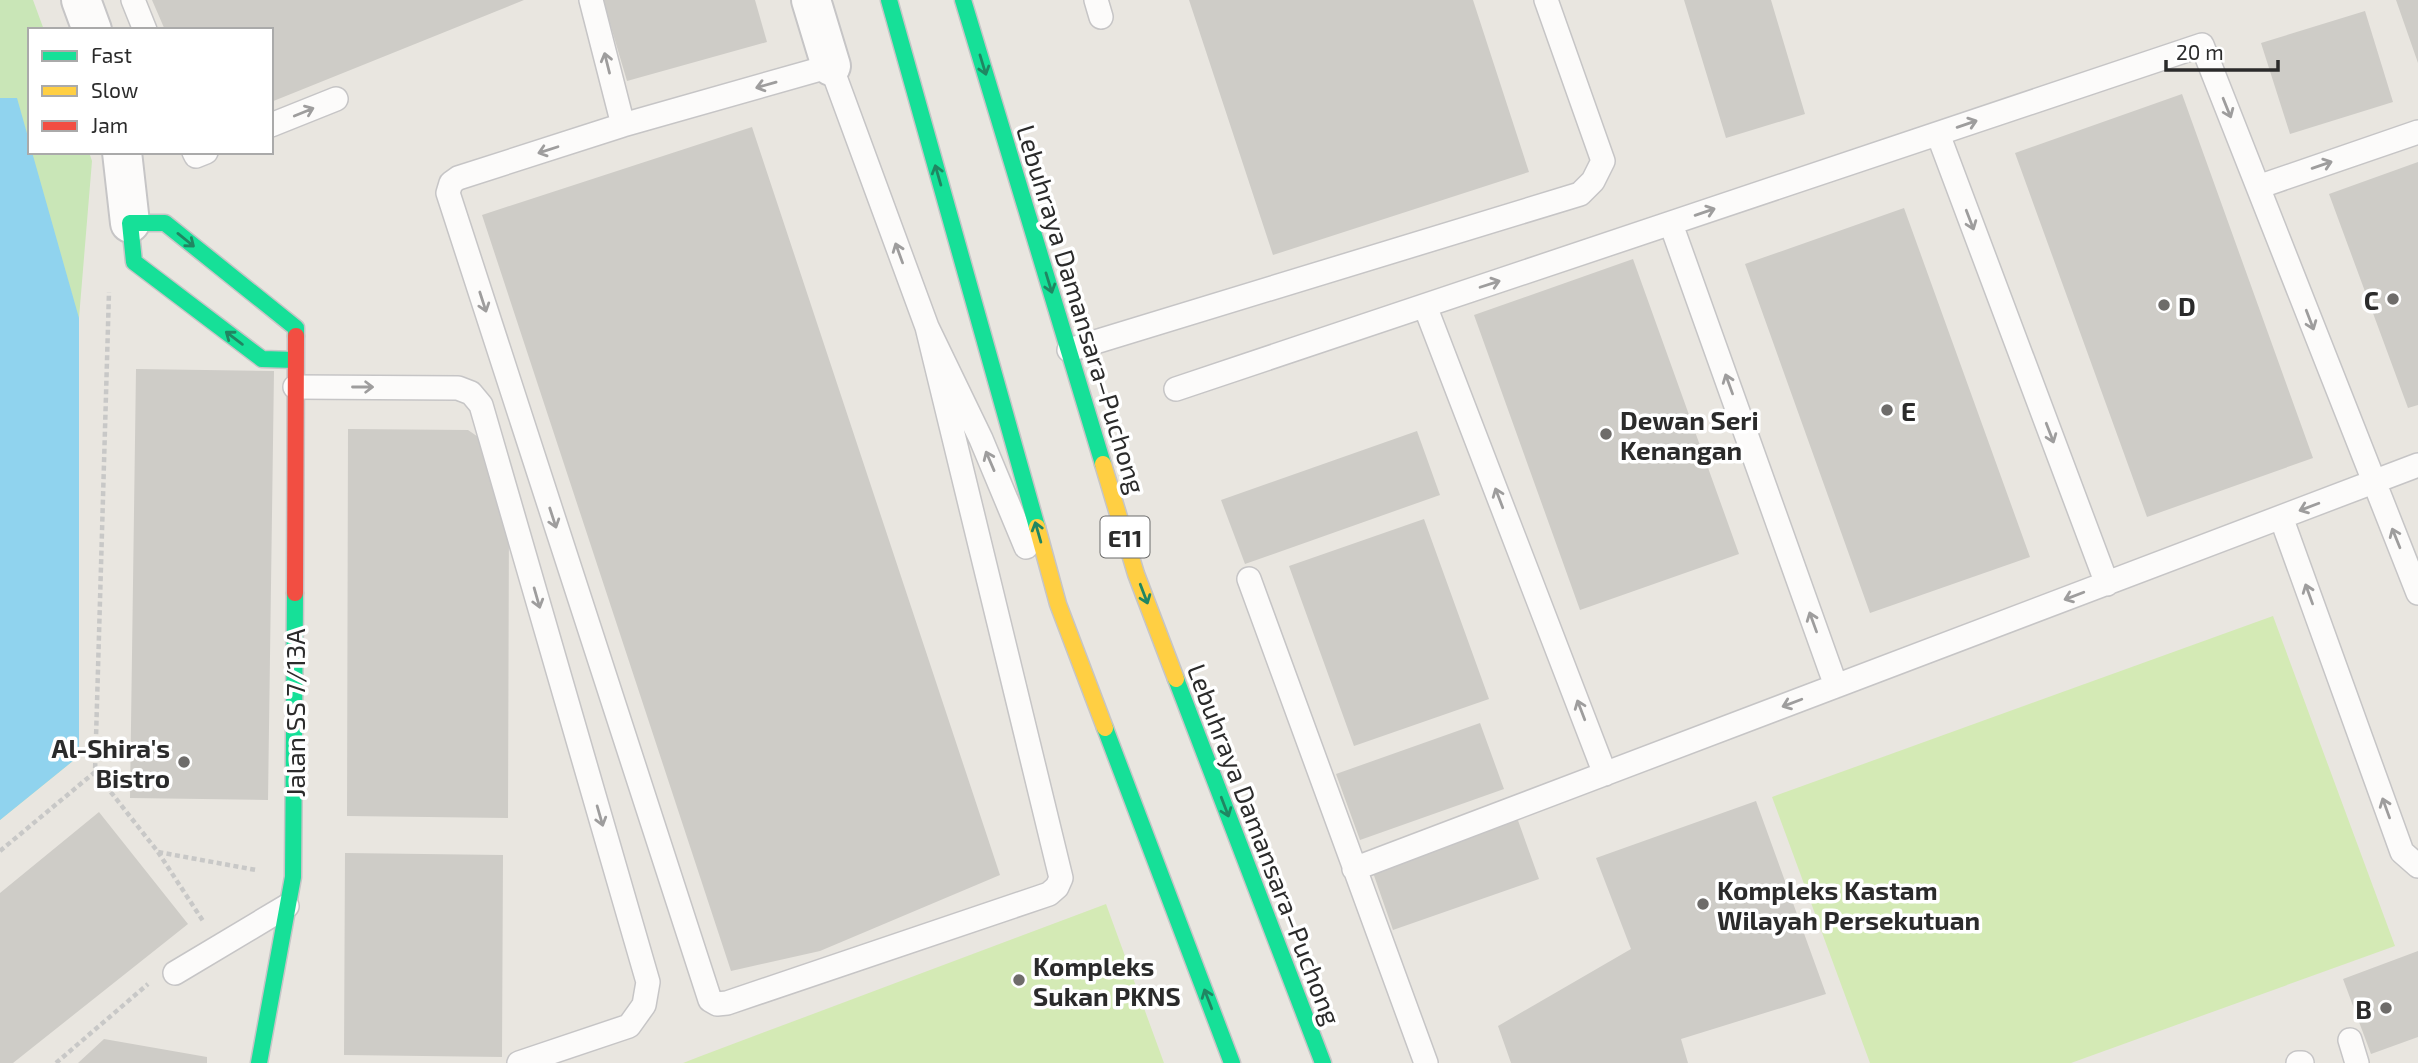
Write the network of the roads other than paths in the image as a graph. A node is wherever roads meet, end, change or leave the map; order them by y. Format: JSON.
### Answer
{"nodes":[{"id":1,"x":81,"y":0,"type":"edge"},
{"id":2,"x":133,"y":0,"type":"edge"},
{"id":3,"x":591,"y":0,"type":"edge"},
{"id":4,"x":811,"y":0,"type":"edge"},
{"id":5,"x":889,"y":0,"type":"edge"},
{"id":6,"x":963,"y":0,"type":"edge"},
{"id":7,"x":1546,"y":0,"type":"edge"},
{"id":8,"x":91,"y":28,"type":"edge"},
{"id":9,"x":144,"y":28,"type":"edge"},
{"id":10,"x":831,"y":66,"type":"junction"},
{"id":11,"x":336,"y":99,"type":"dead end"},
{"id":12,"x":273,"y":124,"type":"edge"},
{"id":13,"x":624,"y":125,"type":"junction"},
{"id":14,"x":2418,"y":132,"type":"edge"},
{"id":15,"x":1938,"y":134,"type":"junction"},
{"id":16,"x":122,"y":154,"type":"edge"},
{"id":17,"x":2258,"y":187,"type":"junction"},
{"id":18,"x":130,"y":223,"type":"junction"},
{"id":19,"x":1671,"y":224,"type":"junction"},
{"id":20,"x":1425,"y":306,"type":"junction"},
{"id":21,"x":927,"y":327,"type":"junction"},
{"id":22,"x":1069,"y":350,"type":"junction"},
{"id":23,"x":295,"y":360,"type":"junction"},
{"id":24,"x":295,"y":387,"type":"junction"},
{"id":25,"x":1176,"y":390,"type":"dead end"},
{"id":26,"x":2418,"y":465,"type":"edge"},
{"id":27,"x":2373,"y":482,"type":"junction"},
{"id":28,"x":2281,"y":517,"type":"junction"},
{"id":29,"x":1249,"y":579,"type":"dead end"},
{"id":30,"x":2107,"y":584,"type":"junction"},
{"id":31,"x":2418,"y":593,"type":"edge"},
{"id":32,"x":1836,"y":686,"type":"junction"},
{"id":33,"x":1605,"y":774,"type":"junction"},
{"id":34,"x":1130,"y":795,"type":"junction"},
{"id":35,"x":2418,"y":866,"type":"edge"},
{"id":36,"x":1354,"y":870,"type":"junction"},
{"id":37,"x":287,"y":906,"type":"junction"},
{"id":38,"x":175,"y":974,"type":"dead end"},
{"id":39,"x":2350,"y":1040,"type":"dead end"},
{"id":40,"x":259,"y":1063,"type":"edge"},
{"id":41,"x":519,"y":1063,"type":"edge"},
{"id":42,"x":1232,"y":1063,"type":"edge"},
{"id":43,"x":1323,"y":1063,"type":"edge"},
{"id":44,"x":1426,"y":1063,"type":"edge"},
{"id":45,"x":2357,"y":1063,"type":"edge"}],
"edges":[{"from":1,"to":8,"type":"street"},
{"from":2,"to":9,"type":"lane"},
{"from":13,"to":3,"type":"lane","one_way":true},
{"from":4,"to":10,"type":"street"},
{"from":34,"to":5,"type":"main road","one_way":true},
{"from":6,"to":22,"type":"main road","name":"Lebuhraya Damansara–Puchong","number":"E11","one_way":true},
{"from":7,"to":22,"type":"lane"},
{"from":10,"to":13,"type":"lane","one_way":true},
{"from":21,"to":10,"type":"lane","one_way":true},
{"from":12,"to":11,"type":"lane","one_way":true},
{"from":13,"to":21,"type":"lane","one_way":true},
{"from":17,"to":14,"type":"lane","one_way":true},
{"from":15,"to":17,"type":"lane","one_way":true},
{"from":19,"to":15,"type":"lane","one_way":true},
{"from":15,"to":30,"type":"lane","one_way":true},
{"from":16,"to":18,"type":"street"},
{"from":17,"to":27,"type":"lane","one_way":true},
{"from":23,"to":18,"type":"main road","one_way":true},
{"from":18,"to":23,"type":"main road","name":"Jalan SS 7/13A","one_way":true},
{"from":20,"to":19,"type":"lane","one_way":true},
{"from":32,"to":19,"type":"lane","one_way":true},
{"from":20,"to":25,"type":"lane"},
{"from":33,"to":20,"type":"lane","one_way":true},
{"from":34,"to":21,"type":"lane","one_way":true},
{"from":22,"to":43,"type":"main road","name":"Lebuhraya Damansara–Puchong","number":"E11","one_way":true},
{"from":23,"to":24,"type":"main road","name":"Jalan SS 7/13A"},
{"from":24,"to":37,"type":"main road","name":"Jalan SS 7/13A"},
{"from":24,"to":41,"type":"lane","one_way":true},
{"from":26,"to":27,"type":"lane"},
{"from":27,"to":28,"type":"lane","one_way":true},
{"from":31,"to":27,"type":"lane","one_way":true},
{"from":28,"to":30,"type":"lane"},
{"from":35,"to":28,"type":"lane","one_way":true},
{"from":29,"to":36,"type":"lane"},
{"from":30,"to":32,"type":"lane","one_way":true},
{"from":32,"to":33,"type":"lane","one_way":true},
{"from":33,"to":36,"type":"lane"},
{"from":42,"to":34,"type":"main road","one_way":true},
{"from":36,"to":44,"type":"lane"},
{"from":37,"to":38,"type":"lane"},
{"from":37,"to":40,"type":"main road","name":"Jalan SS 7/13A"},
{"from":39,"to":45,"type":"lane"}]}
